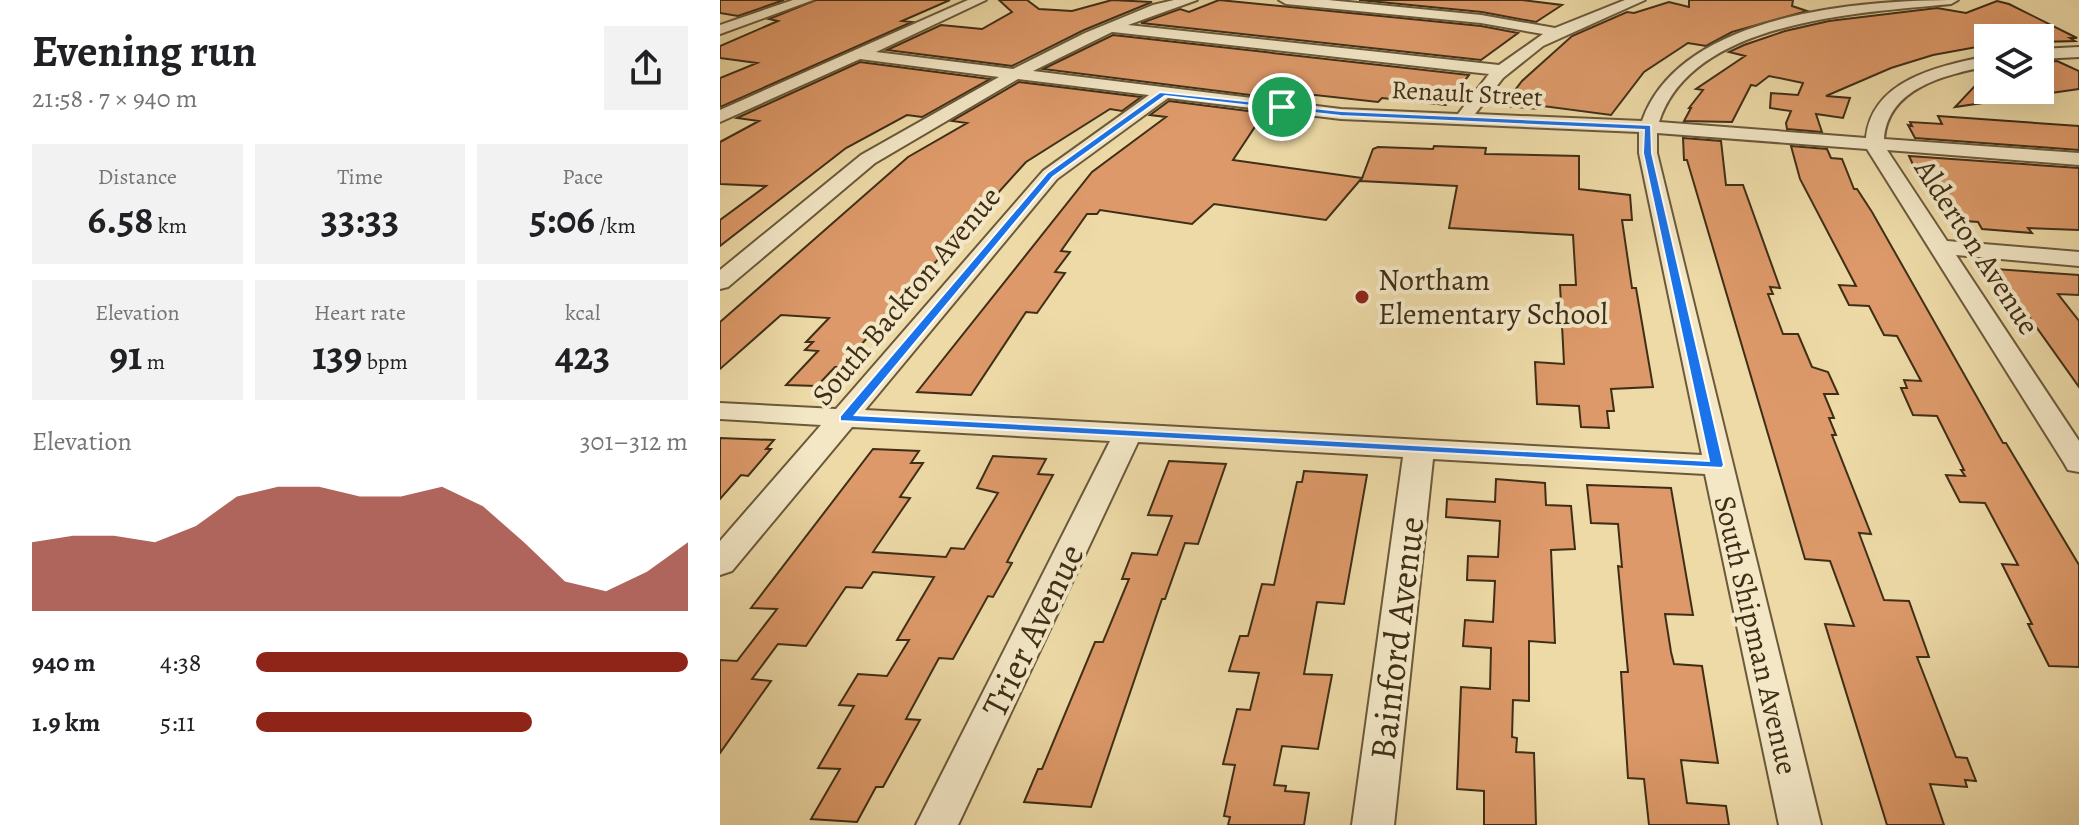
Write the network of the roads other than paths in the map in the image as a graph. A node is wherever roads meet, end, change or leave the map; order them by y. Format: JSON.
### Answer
{"nodes":[{"id":1,"x":806,"y":0,"type":"edge"},
{"id":2,"x":1190,"y":0,"type":"edge"},
{"id":3,"x":1286,"y":0,"type":"edge"},
{"id":4,"x":1413,"y":0,"type":"edge"},
{"id":5,"x":1599,"y":0,"type":"edge"},
{"id":6,"x":1638,"y":0,"type":"edge"},
{"id":7,"x":1951,"y":0,"type":"edge"},
{"id":8,"x":1823,"y":4,"type":"dead end"},
{"id":9,"x":1621,"y":6,"type":"junction"},
{"id":10,"x":975,"y":7,"type":"edge"},
{"id":11,"x":734,"y":11,"type":"dead end"},
{"id":12,"x":1401,"y":11,"type":"junction"},
{"id":13,"x":1842,"y":11,"type":"junction"},
{"id":14,"x":763,"y":15,"type":"junction"},
{"id":15,"x":1108,"y":27,"type":"junction"},
{"id":16,"x":720,"y":30,"type":"edge"},
{"id":17,"x":1555,"y":32,"type":"junction"},
{"id":18,"x":2077,"y":53,"type":"edge"},
{"id":19,"x":855,"y":54,"type":"junction"},
{"id":20,"x":2054,"y":54,"type":"edge"},
{"id":21,"x":1974,"y":63,"type":"edge"},
{"id":22,"x":1499,"y":70,"type":"junction"},
{"id":23,"x":1015,"y":74,"type":"junction"},
{"id":24,"x":1925,"y":80,"type":"junction"},
{"id":25,"x":1957,"y":89,"type":"dead end"},
{"id":26,"x":1163,"y":93,"type":"junction"},
{"id":27,"x":720,"y":117,"type":"edge"},
{"id":28,"x":1463,"y":119,"type":"junction"},
{"id":29,"x":1648,"y":127,"type":"junction"},
{"id":30,"x":1874,"y":145,"type":"junction"},
{"id":31,"x":2079,"y":159,"type":"edge"},
{"id":32,"x":1938,"y":247,"type":"junction"},
{"id":33,"x":2079,"y":259,"type":"edge"},
{"id":34,"x":720,"y":282,"type":"edge"},
{"id":35,"x":720,"y":411,"type":"edge"},
{"id":36,"x":845,"y":419,"type":"junction"},
{"id":37,"x":1127,"y":435,"type":"junction"},
{"id":38,"x":1419,"y":450,"type":"junction"},
{"id":39,"x":2079,"y":463,"type":"edge"},
{"id":40,"x":1717,"y":465,"type":"junction"},
{"id":41,"x":720,"y":563,"type":"edge"},
{"id":42,"x":937,"y":825,"type":"edge"},
{"id":43,"x":1373,"y":825,"type":"edge"},
{"id":44,"x":1800,"y":825,"type":"edge"}],
"edges":[{"from":1,"to":14,"type":"street"},
{"from":2,"to":15,"type":"street"},
{"from":3,"to":12,"type":"street"},
{"from":4,"to":12,"type":"street"},
{"from":5,"to":9,"type":"street"},
{"from":6,"to":9,"type":"street"},
{"from":7,"to":13,"type":"street"},
{"from":8,"to":13,"type":"street"},
{"from":9,"to":17,"type":"street"},
{"from":10,"to":19,"type":"street"},
{"from":11,"to":14,"type":"street"},
{"from":12,"to":17,"type":"street"},
{"from":13,"to":29,"type":"street"},
{"from":14,"to":16,"type":"street"},
{"from":15,"to":22,"type":"street"},
{"from":15,"to":23,"type":"street"},
{"from":17,"to":22,"type":"street"},
{"from":18,"to":20,"type":"street"},
{"from":19,"to":23,"type":"street","name":"Renault Street"},
{"from":19,"to":27,"type":"street"},
{"from":21,"to":24,"type":"street"},
{"from":22,"to":28,"type":"street"},
{"from":23,"to":26,"type":"street","name":"Renault Street"},
{"from":23,"to":34,"type":"street"},
{"from":24,"to":25,"type":"street"},
{"from":24,"to":30,"type":"street"},
{"from":26,"to":28,"type":"street","name":"Renault Street"},
{"from":26,"to":36,"type":"street","name":"South Backton Avenue"},
{"from":28,"to":29,"type":"street","name":"Renault Street"},
{"from":29,"to":30,"type":"street","name":"Renault Street"},
{"from":29,"to":40,"type":"street","name":"South Shipman Avenue"},
{"from":30,"to":31,"type":"street","name":"Renault Street"},
{"from":30,"to":32,"type":"street","name":"Alderton Avenue"},
{"from":32,"to":33,"type":"street"},
{"from":32,"to":39,"type":"street","name":"Alderton Avenue"},
{"from":35,"to":36,"type":"street"},
{"from":36,"to":37,"type":"street"},
{"from":36,"to":41,"type":"street","name":"South Backton Avenue"},
{"from":37,"to":38,"type":"street"},
{"from":37,"to":42,"type":"street","name":"Trier Avenue"},
{"from":38,"to":40,"type":"street"},
{"from":38,"to":43,"type":"street","name":"Bainford Avenue"},
{"from":40,"to":44,"type":"street","name":"South Shipman Avenue"}]}
